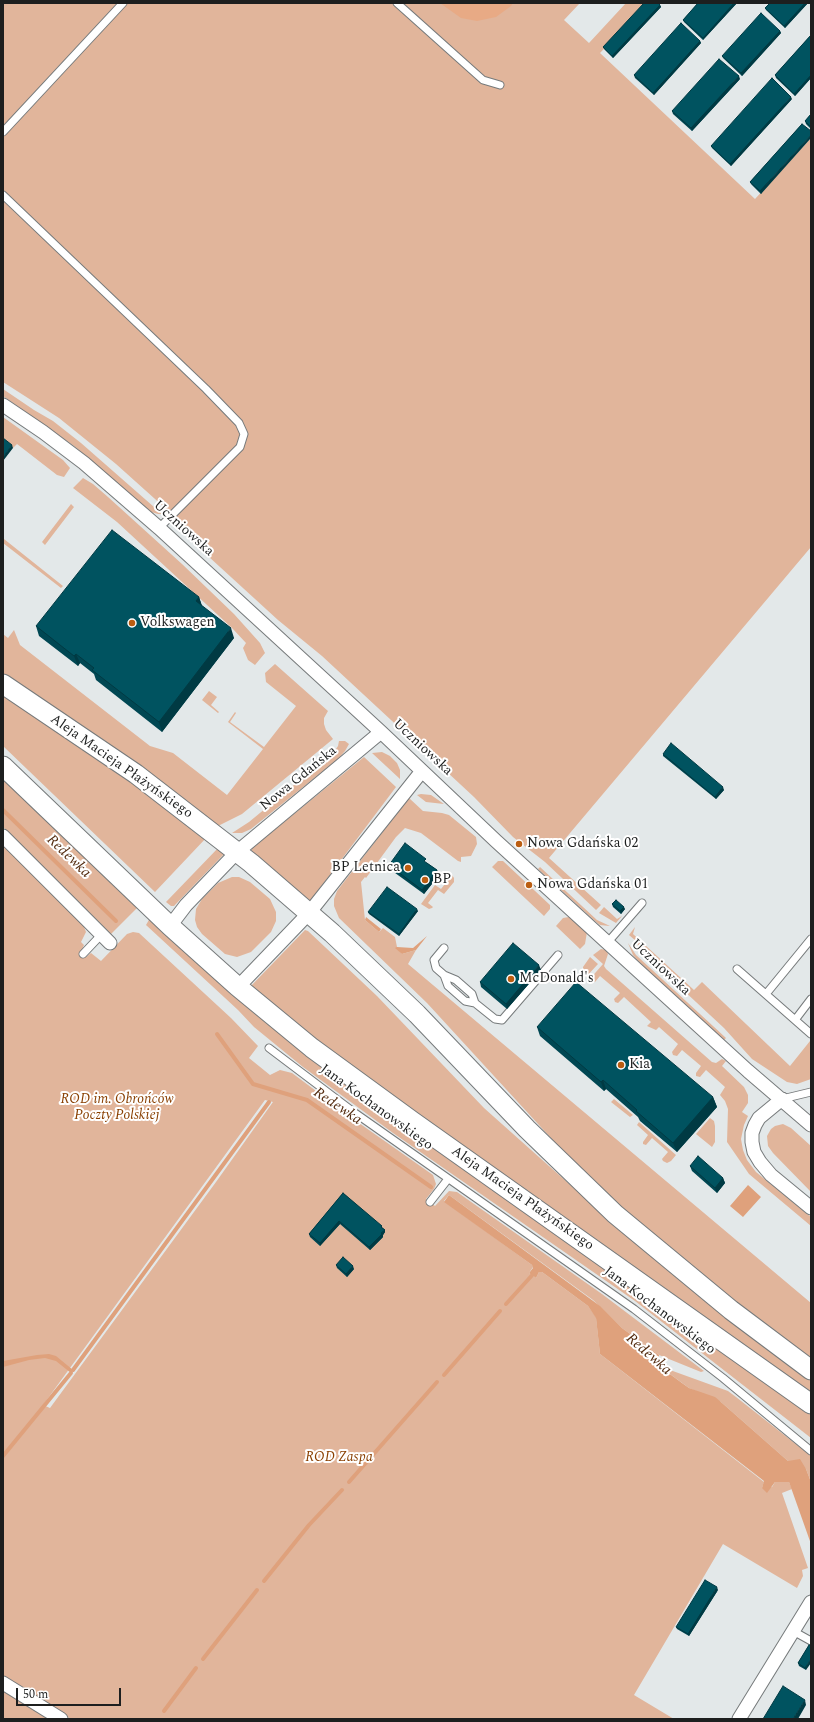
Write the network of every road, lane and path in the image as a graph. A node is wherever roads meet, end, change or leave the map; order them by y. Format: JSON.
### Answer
{"nodes":[{"id":1,"x":123,"y":3,"type":"edge"},
{"id":2,"x":397,"y":3,"type":"edge"},
{"id":3,"x":500,"y":85,"type":"dead end"},
{"id":4,"x":3,"y":132,"type":"edge"},
{"id":5,"x":3,"y":195,"type":"edge"},
{"id":6,"x":3,"y":405,"type":"edge"},
{"id":7,"x":159,"y":528,"type":"junction"},
{"id":8,"x":3,"y":684,"type":"edge"},
{"id":9,"x":381,"y":732,"type":"junction"},
{"id":10,"x":3,"y":766,"type":"edge"},
{"id":11,"x":422,"y":771,"type":"junction"},
{"id":12,"x":3,"y":836,"type":"edge"},
{"id":13,"x":237,"y":852,"type":"junction"},
{"id":14,"x":642,"y":903,"type":"dead end"},
{"id":15,"x":309,"y":913,"type":"junction"},
{"id":16,"x":170,"y":926,"type":"junction"},
{"id":17,"x":106,"y":939,"type":"joint"},
{"id":18,"x":811,"y":939,"type":"edge"},
{"id":19,"x":608,"y":942,"type":"junction"},
{"id":20,"x":444,"y":948,"type":"dead end"},
{"id":21,"x":83,"y":954,"type":"dead end"},
{"id":22,"x":558,"y":955,"type":"dead end"},
{"id":23,"x":737,"y":969,"type":"dead end"},
{"id":24,"x":238,"y":987,"type":"junction"},
{"id":25,"x":766,"y":994,"type":"junction"},
{"id":26,"x":811,"y":999,"type":"edge"},
{"id":27,"x":795,"y":1020,"type":"junction"},
{"id":28,"x":811,"y":1034,"type":"edge"},
{"id":29,"x":269,"y":1048,"type":"dead end"},
{"id":30,"x":811,"y":1092,"type":"edge"},
{"id":31,"x":782,"y":1099,"type":"junction"},
{"id":32,"x":811,"y":1125,"type":"edge"},
{"id":33,"x":448,"y":1179,"type":"junction"},
{"id":34,"x":430,"y":1202,"type":"dead end"},
{"id":35,"x":811,"y":1208,"type":"edge"},
{"id":36,"x":811,"y":1370,"type":"edge"},
{"id":37,"x":811,"y":1404,"type":"edge"},
{"id":38,"x":811,"y":1451,"type":"edge"},
{"id":39,"x":811,"y":1602,"type":"edge"},
{"id":40,"x":794,"y":1631,"type":"junction"},
{"id":41,"x":811,"y":1641,"type":"edge"},
{"id":42,"x":3,"y":1683,"type":"edge"},
{"id":43,"x":61,"y":1719,"type":"edge"},
{"id":44,"x":739,"y":1719,"type":"edge"}],
"edges":[{"from":1,"to":4,"type":"lane"},
{"from":2,"to":3,"type":"lane"},
{"from":5,"to":7,"type":"lane"},
{"from":6,"to":7,"type":"street","name":"Uczniowska"},
{"from":7,"to":9,"type":"street","name":"Uczniowska"},
{"from":8,"to":13,"type":"main road","name":"Aleja Macieja Płażyńskiego"},
{"from":9,"to":11,"type":"street","name":"Uczniowska"},
{"from":9,"to":13,"type":"street","name":"Nowa Gdańska"},
{"from":10,"to":16,"type":"main road","name":"Aleja Macieja Płażyńskiego"},
{"from":11,"to":15,"type":"street"},
{"from":11,"to":19,"type":"street","name":"Uczniowska"},
{"from":12,"to":17,"type":"street"},
{"from":13,"to":15,"type":"main road","name":"Aleja Macieja Płażyńskiego"},
{"from":13,"to":16,"type":"street"},
{"from":14,"to":19,"type":"lane"},
{"from":15,"to":24,"type":"street"},
{"from":15,"to":36,"type":"main road","name":"Aleja Macieja Płażyńskiego"},
{"from":16,"to":24,"type":"main road","name":"Aleja Macieja Płażyńskiego"},
{"from":17,"to":21,"type":"lane"},
{"from":18,"to":25,"type":"lane"},
{"from":19,"to":31,"type":"street","name":"Uczniowska"},
{"from":20,"to":22,"type":"lane"},
{"from":23,"to":25,"type":"lane"},
{"from":24,"to":37,"type":"main road","name":"Aleja Macieja Płażyńskiego"},
{"from":25,"to":27,"type":"lane"},
{"from":26,"to":27,"type":"lane"},
{"from":27,"to":28,"type":"lane"},
{"from":29,"to":33,"type":"lane","name":"Jana Kochanowskiego"},
{"from":30,"to":31,"type":"lane"},
{"from":31,"to":32,"type":"street","name":"Uczniowska"},
{"from":31,"to":35,"type":"street"},
{"from":33,"to":34,"type":"lane"},
{"from":33,"to":38,"type":"lane","name":"Jana Kochanowskiego"},
{"from":39,"to":40,"type":"street"},
{"from":40,"to":41,"type":"lane"},
{"from":40,"to":44,"type":"street"},
{"from":42,"to":43,"type":"street"}]}
